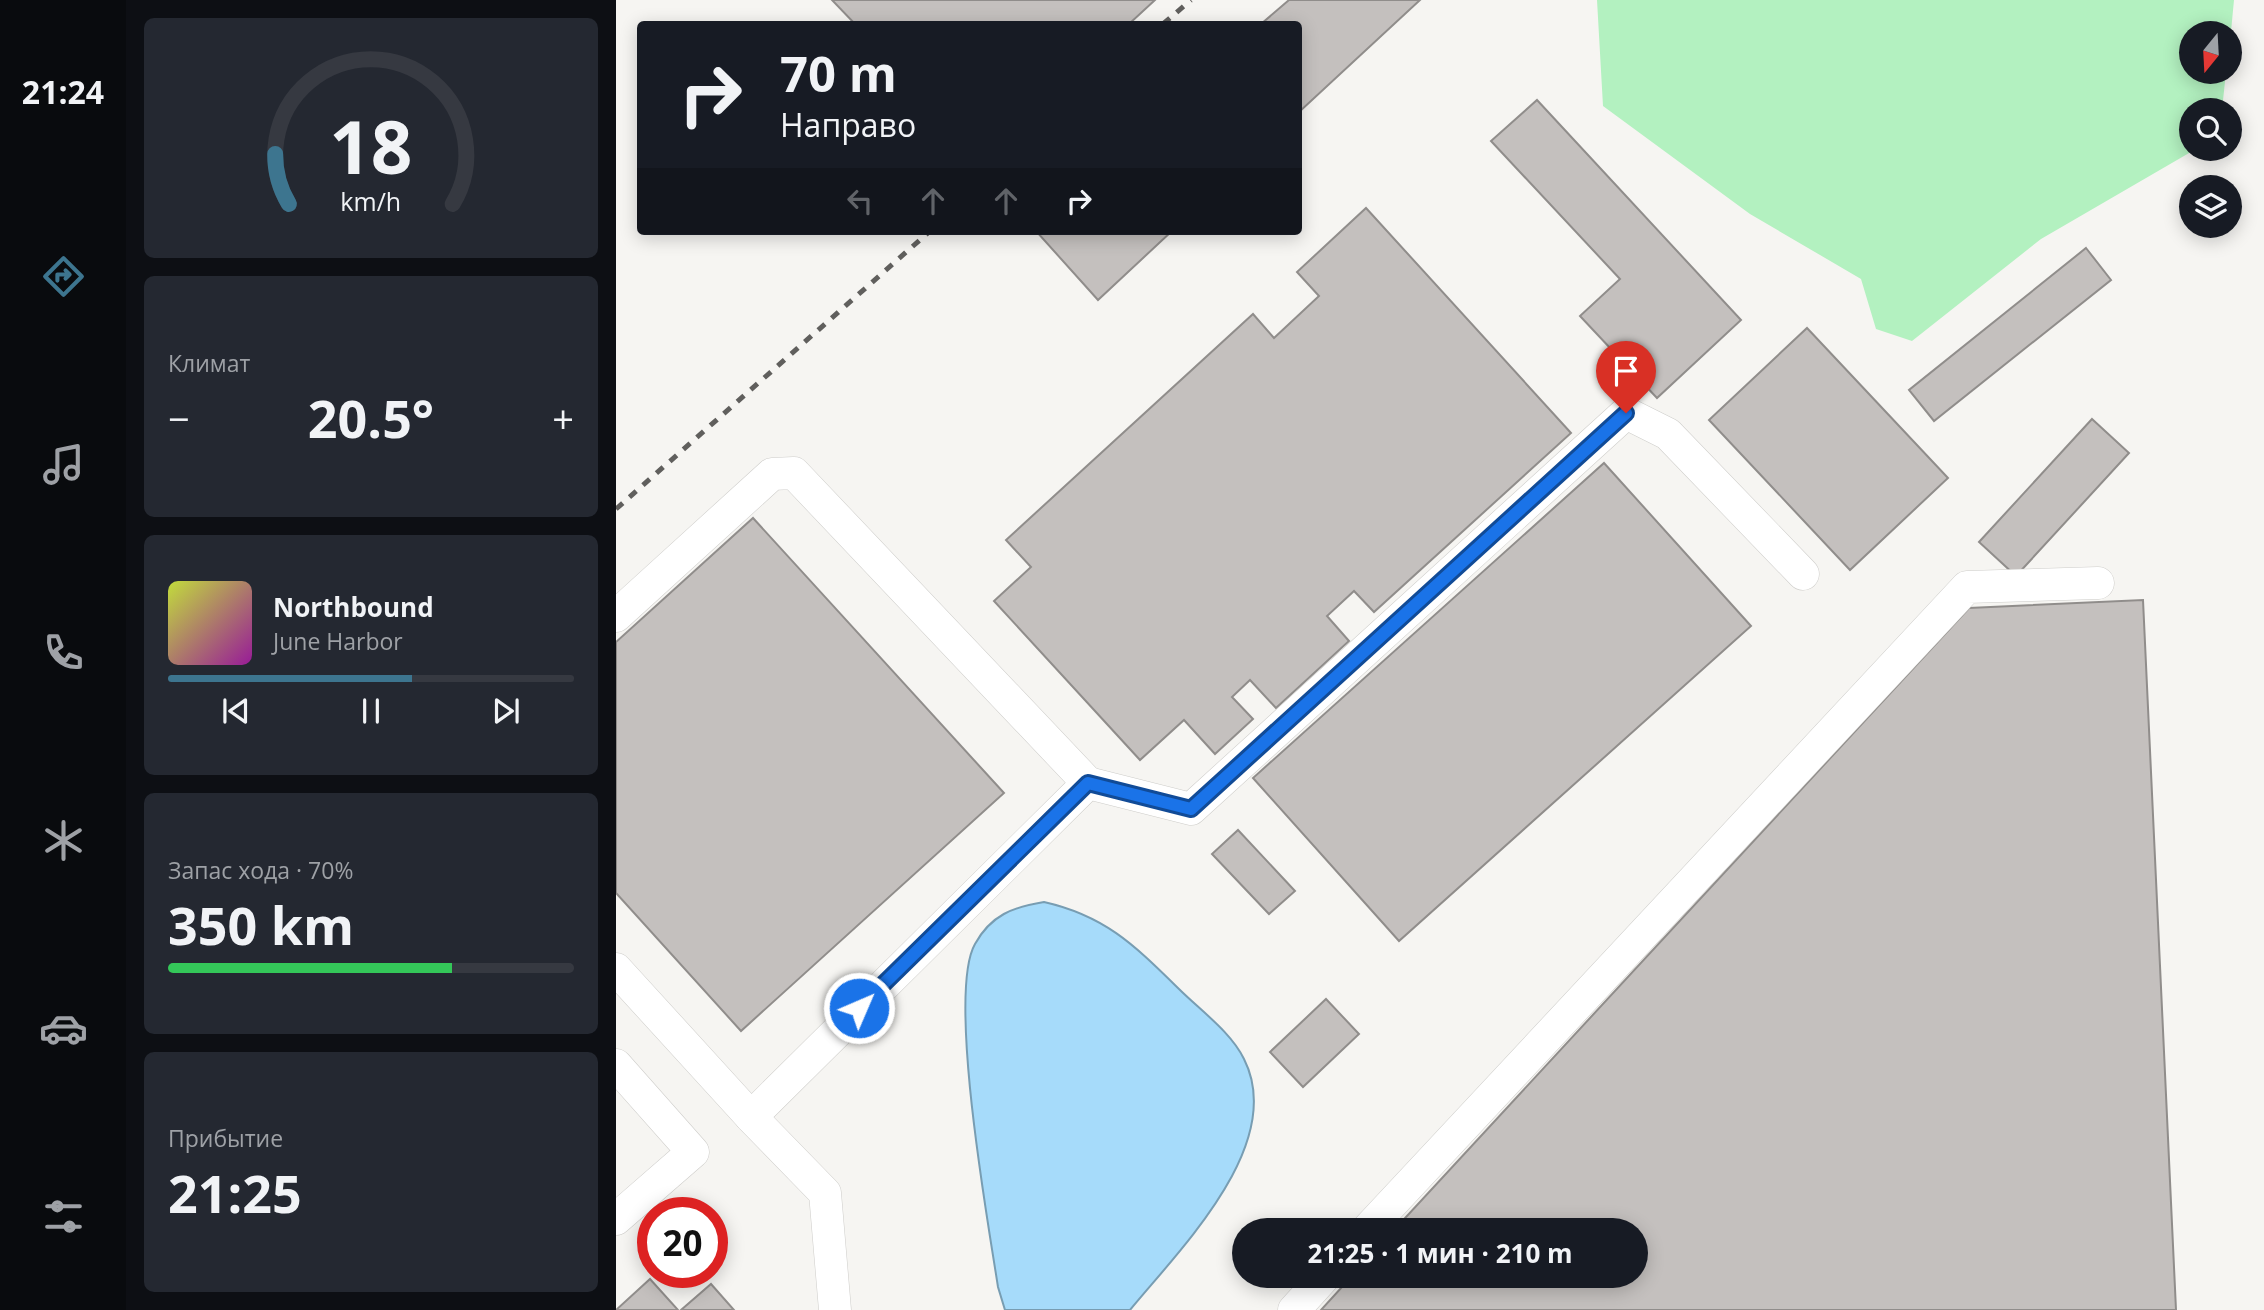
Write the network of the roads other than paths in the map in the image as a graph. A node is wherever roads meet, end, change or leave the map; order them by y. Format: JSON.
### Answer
{"nodes":[{"id":1,"x":1803,"y":574,"type":"dead end"},
{"id":2,"x":2098,"y":583,"type":"dead end"},
{"id":3,"x":616,"y":616,"type":"edge"},
{"id":4,"x":1088,"y":783,"type":"junction"},
{"id":5,"x":616,"y":969,"type":"edge"},
{"id":6,"x":616,"y":1065,"type":"edge"},
{"id":7,"x":751,"y":1117,"type":"junction"},
{"id":8,"x":1378,"y":1218,"type":"edge"},
{"id":9,"x":616,"y":1219,"type":"edge"},
{"id":10,"x":1314,"y":1288,"type":"edge"},
{"id":11,"x":835,"y":1310,"type":"edge"},
{"id":12,"x":1294,"y":1310,"type":"edge"}],
"edges":[{"from":1,"to":4,"type":"lane"},
{"from":2,"to":8,"type":"lane"},
{"from":3,"to":4,"type":"lane"},
{"from":4,"to":7,"type":"lane"},
{"from":5,"to":7,"type":"lane"},
{"from":6,"to":9,"type":"lane"},
{"from":7,"to":11,"type":"lane"},
{"from":10,"to":12,"type":"lane"}]}
